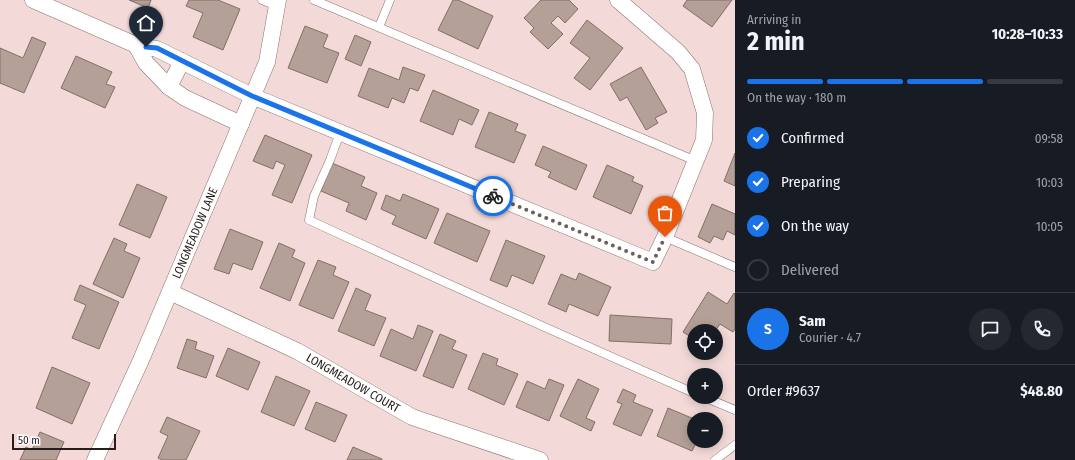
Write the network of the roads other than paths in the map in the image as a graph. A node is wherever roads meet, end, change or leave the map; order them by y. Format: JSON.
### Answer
{"nodes":[{"id":1,"x":33,"y":0,"type":"edge"},
{"id":2,"x":262,"y":0,"type":"edge"},
{"id":3,"x":314,"y":0,"type":"edge"},
{"id":4,"x":390,"y":0,"type":"edge"},
{"id":5,"x":618,"y":0,"type":"edge"},
{"id":6,"x":277,"y":3,"type":"edge"},
{"id":7,"x":379,"y":27,"type":"junction"},
{"id":8,"x":136,"y":45,"type":"junction"},
{"id":9,"x":182,"y":61,"type":"junction"},
{"id":10,"x":169,"y":87,"type":"junction"},
{"id":11,"x":252,"y":96,"type":"junction"},
{"id":12,"x":241,"y":124,"type":"junction"},
{"id":13,"x":340,"y":133,"type":"junction"},
{"id":14,"x":696,"y":162,"type":"junction"},
{"id":15,"x":665,"y":237,"type":"junction"},
{"id":16,"x":735,"y":266,"type":"edge"},
{"id":17,"x":170,"y":292,"type":"junction"},
{"id":18,"x":687,"y":390,"type":"edge"},
{"id":19,"x":721,"y":404,"type":"edge"},
{"id":20,"x":735,"y":410,"type":"edge"},
{"id":21,"x":735,"y":445,"type":"edge"},
{"id":22,"x":95,"y":460,"type":"edge"},
{"id":23,"x":540,"y":460,"type":"edge"},
{"id":24,"x":715,"y":460,"type":"edge"}],
"edges":[{"from":1,"to":8,"type":"street"},
{"from":2,"to":6,"type":"lane"},
{"from":3,"to":7,"type":"lane"},
{"from":4,"to":7,"type":"lane"},
{"from":5,"to":14,"type":"street"},
{"from":6,"to":11,"type":"street","name":"LONGMEADOW LANE"},
{"from":7,"to":14,"type":"lane"},
{"from":8,"to":9,"type":"street"},
{"from":8,"to":10,"type":"street"},
{"from":9,"to":10,"type":"street"},
{"from":9,"to":11,"type":"street"},
{"from":10,"to":12,"type":"street"},
{"from":11,"to":12,"type":"street","name":"LONGMEADOW LANE"},
{"from":11,"to":13,"type":"street"},
{"from":12,"to":17,"type":"street","name":"LONGMEADOW LANE"},
{"from":13,"to":15,"type":"street"},
{"from":13,"to":18,"type":"lane"},
{"from":14,"to":15,"type":"street"},
{"from":15,"to":16,"type":"lane"},
{"from":17,"to":22,"type":"street","name":"LONGMEADOW LANE"},
{"from":17,"to":23,"type":"street","name":"LONGMEADOW COURT"},
{"from":19,"to":20,"type":"lane"},
{"from":21,"to":24,"type":"lane"}]}
